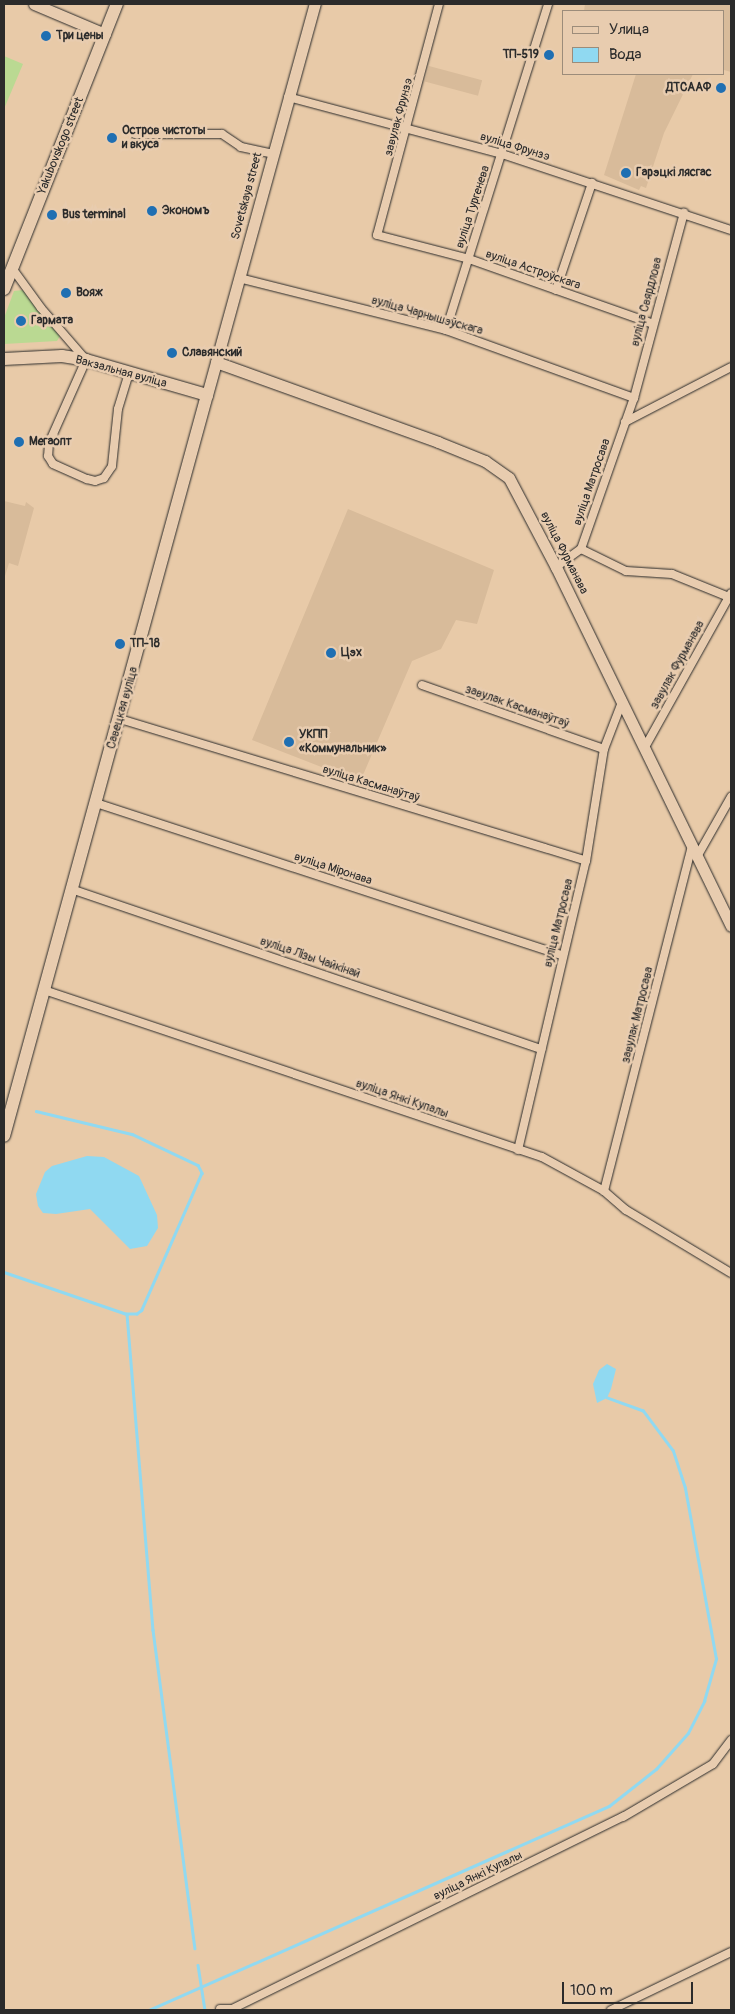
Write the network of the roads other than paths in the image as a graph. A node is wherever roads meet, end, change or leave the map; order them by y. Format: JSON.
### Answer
{"nodes":[{"id":1,"x":34,"y":4,"type":"edge"},
{"id":2,"x":117,"y":4,"type":"edge"},
{"id":3,"x":315,"y":4,"type":"edge"},
{"id":4,"x":439,"y":4,"type":"edge"},
{"id":5,"x":548,"y":4,"type":"edge"},
{"id":6,"x":105,"y":34,"type":"junction"},
{"id":7,"x":288,"y":97,"type":"junction"},
{"id":8,"x":408,"y":128,"type":"junction"},
{"id":9,"x":135,"y":134,"type":"dead end"},
{"id":10,"x":273,"y":154,"type":"junction"},
{"id":11,"x":502,"y":154,"type":"junction"},
{"id":12,"x":592,"y":183,"type":"junction"},
{"id":13,"x":684,"y":213,"type":"junction"},
{"id":14,"x":731,"y":230,"type":"edge"},
{"id":15,"x":377,"y":234,"type":"joint"},
{"id":16,"x":469,"y":260,"type":"junction"},
{"id":17,"x":12,"y":268,"type":"junction"},
{"id":18,"x":239,"y":278,"type":"junction"},
{"id":19,"x":4,"y":288,"type":"edge"},
{"id":20,"x":556,"y":290,"type":"junction"},
{"id":21,"x":651,"y":323,"type":"junction"},
{"id":22,"x":446,"y":330,"type":"junction"},
{"id":23,"x":4,"y":359,"type":"edge"},
{"id":24,"x":86,"y":360,"type":"junction"},
{"id":25,"x":216,"y":362,"type":"junction"},
{"id":26,"x":731,"y":367,"type":"edge"},
{"id":27,"x":129,"y":374,"type":"junction"},
{"id":28,"x":207,"y":396,"type":"junction"},
{"id":29,"x":634,"y":398,"type":"junction"},
{"id":30,"x":625,"y":422,"type":"junction"},
{"id":31,"x":581,"y":549,"type":"junction"},
{"id":32,"x":556,"y":567,"type":"junction"},
{"id":33,"x":730,"y":596,"type":"edge"},
{"id":34,"x":422,"y":685,"type":"dead end"},
{"id":35,"x":622,"y":702,"type":"junction"},
{"id":36,"x":120,"y":719,"type":"junction"},
{"id":37,"x":645,"y":747,"type":"junction"},
{"id":38,"x":604,"y":749,"type":"junction"},
{"id":39,"x":731,"y":797,"type":"edge"},
{"id":40,"x":96,"y":803,"type":"junction"},
{"id":41,"x":693,"y":844,"type":"junction"},
{"id":42,"x":698,"y":855,"type":"junction"},
{"id":43,"x":586,"y":861,"type":"junction"},
{"id":44,"x":72,"y":889,"type":"junction"},
{"id":45,"x":731,"y":926,"type":"edge"},
{"id":46,"x":563,"y":956,"type":"junction"},
{"id":47,"x":44,"y":990,"type":"junction"},
{"id":48,"x":542,"y":1049,"type":"junction"},
{"id":49,"x":4,"y":1136,"type":"edge"},
{"id":50,"x":518,"y":1150,"type":"junction"},
{"id":51,"x":604,"y":1191,"type":"junction"},
{"id":52,"x":731,"y":1273,"type":"edge"},
{"id":53,"x":731,"y":1740,"type":"edge"},
{"id":54,"x":731,"y":1952,"type":"edge"},
{"id":55,"x":220,"y":2009,"type":"edge"},
{"id":56,"x":612,"y":2010,"type":"edge"}],
"edges":[{"from":1,"to":6,"type":"main road"},
{"from":2,"to":6,"type":"main road","name":"Yakubovskogo street"},
{"from":3,"to":7,"type":"main road","name":"Sovetskaya street"},
{"from":4,"to":8,"type":"street","name":"завулак Фрунзэ"},
{"from":5,"to":11,"type":"street","name":"вуліца Тургенева"},
{"from":6,"to":17,"type":"main road","name":"Yakubovskogo street"},
{"from":7,"to":8,"type":"street","name":"вуліца Фрунзэ"},
{"from":7,"to":10,"type":"main road","name":"Sovetskaya street"},
{"from":8,"to":11,"type":"street","name":"вуліца Фрунзэ"},
{"from":8,"to":15,"type":"street","name":"завулак Фрунзэ"},
{"from":9,"to":10,"type":"street"},
{"from":10,"to":18,"type":"main road","name":"Sovetskaya street"},
{"from":11,"to":12,"type":"street","name":"вуліца Фрунзэ"},
{"from":11,"to":16,"type":"street","name":"вуліца Тургенева"},
{"from":12,"to":13,"type":"street","name":"вуліца Фрунзэ"},
{"from":12,"to":20,"type":"street"},
{"from":13,"to":14,"type":"street","name":"вуліца Фрунзэ"},
{"from":13,"to":21,"type":"street","name":"вуліца Свярдлова"},
{"from":15,"to":16,"type":"street","name":"вуліца Астроўскага"},
{"from":16,"to":20,"type":"street","name":"вуліца Астроўскага"},
{"from":16,"to":22,"type":"street","name":"вуліца Тургенева"},
{"from":17,"to":19,"type":"main road","name":"Yakubovskogo street"},
{"from":17,"to":24,"type":"street"},
{"from":18,"to":22,"type":"street","name":"вуліца Чарнышэўскага"},
{"from":18,"to":25,"type":"main road","name":"Sovetskaya street"},
{"from":20,"to":21,"type":"street","name":"вуліца Астроўскага"},
{"from":21,"to":29,"type":"street","name":"вуліца Свярдлова"},
{"from":22,"to":29,"type":"street","name":"вуліца Чарнышэўскага"},
{"from":23,"to":24,"type":"main road","name":"Вакзальная вуліца"},
{"from":24,"to":27,"type":"main road","name":"Вакзальная вуліца"},
{"from":24,"to":27,"type":"street"},
{"from":25,"to":28,"type":"main road","name":"Sovetskaya street"},
{"from":25,"to":32,"type":"main road","name":"вуліца Фурманава"},
{"from":26,"to":30,"type":"street"},
{"from":27,"to":28,"type":"main road","name":"Вакзальная вуліца"},
{"from":28,"to":36,"type":"main road","name":"Савецкая вуліца"},
{"from":29,"to":30,"type":"street","name":"вуліца Матросава"},
{"from":30,"to":31,"type":"street","name":"вуліца Матросава"},
{"from":31,"to":32,"type":"street"},
{"from":31,"to":33,"type":"street","name":"вуліца Фурманава"},
{"from":32,"to":35,"type":"main road","name":"вуліца Фурманава"},
{"from":33,"to":37,"type":"street","name":"завулак Фурманава"},
{"from":34,"to":38,"type":"street","name":"завулак Касманаўтаў"},
{"from":35,"to":37,"type":"main road","name":"вуліца Фурманава"},
{"from":35,"to":38,"type":"street","name":"вуліца Матросава"},
{"from":36,"to":40,"type":"main road","name":"Савецкая вуліца"},
{"from":36,"to":43,"type":"street","name":"вуліца Касманаўтаў"},
{"from":37,"to":41,"type":"main road","name":"вуліца Фурманава"},
{"from":38,"to":43,"type":"street","name":"вуліца Матросава"},
{"from":39,"to":42,"type":"street"},
{"from":40,"to":44,"type":"main road","name":"Савецкая вуліца"},
{"from":40,"to":46,"type":"street","name":"вуліца Міронава"},
{"from":41,"to":42,"type":"main road","name":"вуліца Фурманава"},
{"from":41,"to":51,"type":"street","name":"завулак Матросава"},
{"from":42,"to":45,"type":"main road","name":"вуліца Фурманава"},
{"from":43,"to":46,"type":"street","name":"вуліца Матросава"},
{"from":44,"to":47,"type":"main road","name":"Савецкая вуліца"},
{"from":44,"to":48,"type":"street","name":"вуліца Лізы Чайкінай"},
{"from":46,"to":48,"type":"street","name":"вуліца Матросава"},
{"from":47,"to":49,"type":"main road","name":"Савецкая вуліца"},
{"from":47,"to":50,"type":"street","name":"вуліца Янкі Купалы"},
{"from":48,"to":50,"type":"street","name":"вуліца Матросава"},
{"from":50,"to":51,"type":"street","name":"вуліца Янкі Купалы"},
{"from":51,"to":52,"type":"street","name":"вуліца Янкі Купалы"},
{"from":53,"to":55,"type":"street","name":"вуліца Янкі Купалы"},
{"from":54,"to":56,"type":"street"}]}
